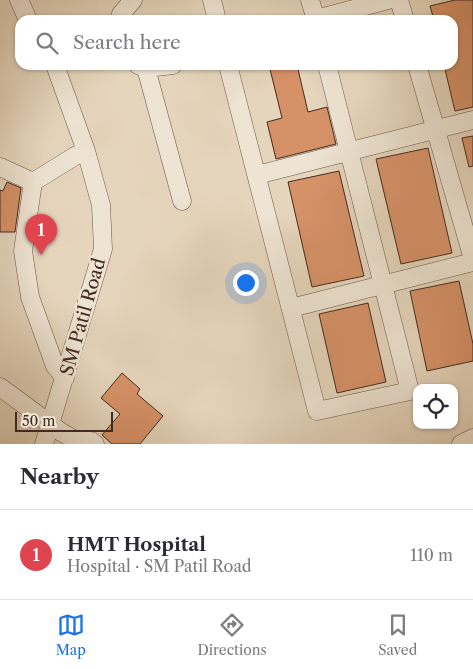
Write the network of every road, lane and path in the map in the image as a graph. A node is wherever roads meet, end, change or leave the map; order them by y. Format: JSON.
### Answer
{"nodes":[{"id":1,"x":19,"y":0,"type":"edge"},
{"id":2,"x":32,"y":0,"type":"edge"},
{"id":3,"x":132,"y":0,"type":"edge"},
{"id":4,"x":212,"y":0,"type":"edge"},
{"id":5,"x":310,"y":0,"type":"edge"},
{"id":6,"x":388,"y":0,"type":"edge"},
{"id":7,"x":399,"y":0,"type":"edge"},
{"id":8,"x":26,"y":15,"type":"edge"},
{"id":9,"x":39,"y":15,"type":"edge"},
{"id":10,"x":121,"y":15,"type":"edge"},
{"id":11,"x":216,"y":15,"type":"edge"},
{"id":12,"x":313,"y":15,"type":"edge"},
{"id":13,"x":332,"y":15,"type":"edge"},
{"id":14,"x":403,"y":15,"type":"edge"},
{"id":15,"x":56,"y":70,"type":"edge"},
{"id":16,"x":143,"y":70,"type":"edge"},
{"id":17,"x":229,"y":70,"type":"edge"},
{"id":18,"x":328,"y":70,"type":"edge"},
{"id":19,"x":418,"y":70,"type":"edge"},
{"id":20,"x":473,"y":120,"type":"edge"},
{"id":21,"x":435,"y":129,"type":"junction"},
{"id":22,"x":86,"y":151,"type":"junction"},
{"id":23,"x":348,"y":152,"type":"junction"},
{"id":24,"x":0,"y":167,"type":"edge"},
{"id":25,"x":257,"y":174,"type":"junction"},
{"id":26,"x":33,"y":182,"type":"junction"},
{"id":27,"x":182,"y":201,"type":"dead end"},
{"id":28,"x":473,"y":261,"type":"edge"},
{"id":29,"x":383,"y":285,"type":"junction"},
{"id":30,"x":291,"y":308,"type":"junction"},
{"id":31,"x":65,"y":378,"type":"junction"},
{"id":32,"x":0,"y":388,"type":"edge"},
{"id":33,"x":51,"y":424,"type":"junction"},
{"id":34,"x":473,"y":438,"type":"edge"},
{"id":35,"x":78,"y":443,"type":"edge"},
{"id":36,"x":44,"y":444,"type":"edge"},
{"id":37,"x":95,"y":444,"type":"edge"},
{"id":38,"x":461,"y":444,"type":"edge"}],
"edges":[{"from":1,"to":8,"type":"street"},
{"from":2,"to":9,"type":"street"},
{"from":3,"to":10,"type":"street"},
{"from":4,"to":11,"type":"street"},
{"from":5,"to":12,"type":"street"},
{"from":6,"to":13,"type":"street"},
{"from":7,"to":14,"type":"street"},
{"from":15,"to":22,"type":"street","name":"SM Patil Road"},
{"from":16,"to":27,"type":"street"},
{"from":17,"to":25,"type":"street"},
{"from":18,"to":23,"type":"street"},
{"from":19,"to":21,"type":"street"},
{"from":20,"to":21,"type":"street"},
{"from":21,"to":23,"type":"street"},
{"from":21,"to":28,"type":"street"},
{"from":22,"to":26,"type":"street"},
{"from":22,"to":31,"type":"street","name":"SM Patil Road"},
{"from":23,"to":25,"type":"street"},
{"from":23,"to":29,"type":"street"},
{"from":24,"to":26,"type":"street"},
{"from":25,"to":30,"type":"street"},
{"from":26,"to":31,"type":"street"},
{"from":28,"to":29,"type":"street"},
{"from":29,"to":30,"type":"street"},
{"from":29,"to":30,"type":"street"},
{"from":31,"to":33,"type":"street","name":"SM Patil Road"},
{"from":32,"to":33,"type":"street"},
{"from":33,"to":35,"type":"street"},
{"from":33,"to":36,"type":"street","name":"SM Patil Road"},
{"from":34,"to":38,"type":"street"},
{"from":35,"to":37,"type":"street"}]}
